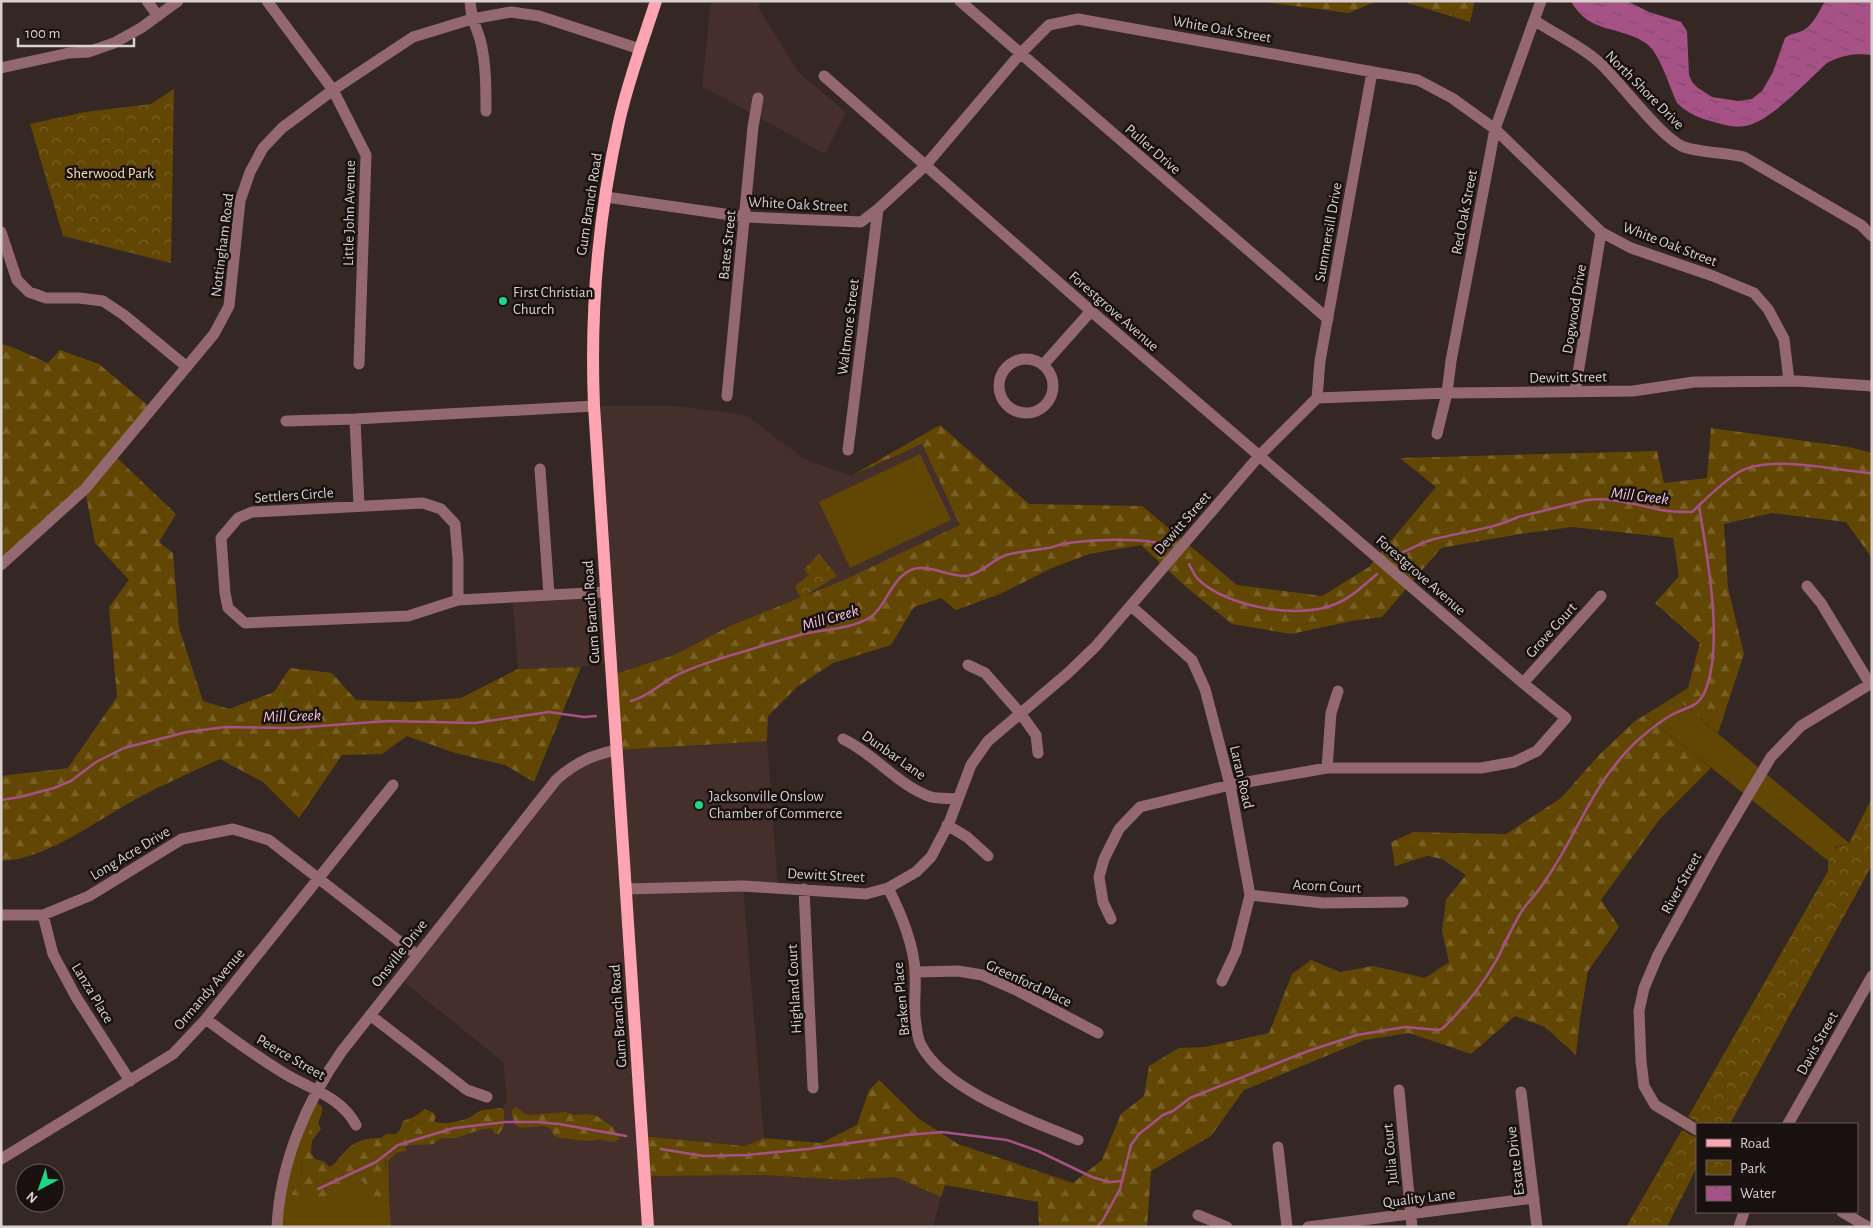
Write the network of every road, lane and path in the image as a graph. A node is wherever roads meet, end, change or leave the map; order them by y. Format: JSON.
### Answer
{"nodes":[{"id":1,"x":147,"y":1,"type":"edge"},
{"id":2,"x":178,"y":1,"type":"edge"},
{"id":3,"x":267,"y":1,"type":"edge"},
{"id":4,"x":470,"y":1,"type":"edge"},
{"id":5,"x":656,"y":1,"type":"edge"},
{"id":6,"x":960,"y":1,"type":"edge"},
{"id":7,"x":1541,"y":1,"type":"edge"},
{"id":8,"x":158,"y":16,"type":"junction"},
{"id":9,"x":472,"y":19,"type":"junction"},
{"id":10,"x":1534,"y":20,"type":"junction"},
{"id":11,"x":640,"y":49,"type":"junction"},
{"id":12,"x":1020,"y":54,"type":"junction"},
{"id":13,"x":1,"y":68,"type":"edge"},
{"id":14,"x":1372,"y":72,"type":"junction"},
{"id":15,"x":824,"y":76,"type":"dead end"},
{"id":16,"x":333,"y":90,"type":"junction"},
{"id":17,"x":758,"y":98,"type":"dead end"},
{"id":18,"x":486,"y":111,"type":"dead end"},
{"id":19,"x":1495,"y":129,"type":"junction"},
{"id":20,"x":925,"y":166,"type":"junction"},
{"id":21,"x":606,"y":197,"type":"junction"},
{"id":22,"x":878,"y":209,"type":"junction"},
{"id":23,"x":745,"y":217,"type":"junction"},
{"id":24,"x":1,"y":232,"type":"edge"},
{"id":25,"x":1601,"y":232,"type":"junction"},
{"id":26,"x":1872,"y":236,"type":"edge"},
{"id":27,"x":1091,"y":311,"type":"junction"},
{"id":28,"x":1328,"y":319,"type":"junction"},
{"id":29,"x":359,"y":364,"type":"dead end"},
{"id":30,"x":1043,"y":365,"type":"junction"},
{"id":31,"x":187,"y":366,"type":"junction"},
{"id":32,"x":1789,"y":381,"type":"junction"},
{"id":33,"x":1872,"y":386,"type":"edge"},
{"id":34,"x":1575,"y":392,"type":"junction"},
{"id":35,"x":1447,"y":393,"type":"junction"},
{"id":36,"x":727,"y":396,"type":"dead end"},
{"id":37,"x":1316,"y":398,"type":"junction"},
{"id":38,"x":594,"y":406,"type":"junction"},
{"id":39,"x":355,"y":419,"type":"junction"},
{"id":40,"x":286,"y":421,"type":"dead end"},
{"id":41,"x":1437,"y":434,"type":"dead end"},
{"id":42,"x":848,"y":450,"type":"dead end"},
{"id":43,"x":1260,"y":455,"type":"junction"},
{"id":44,"x":540,"y":469,"type":"dead end"},
{"id":45,"x":359,"y":506,"type":"junction"},
{"id":46,"x":1,"y":565,"type":"edge"},
{"id":47,"x":1807,"y":586,"type":"dead end"},
{"id":48,"x":606,"y":592,"type":"junction"},
{"id":49,"x":549,"y":595,"type":"junction"},
{"id":50,"x":1601,"y":596,"type":"dead end"},
{"id":51,"x":458,"y":600,"type":"junction"},
{"id":52,"x":1130,"y":606,"type":"junction"},
{"id":53,"x":968,"y":664,"type":"dead end"},
{"id":54,"x":1523,"y":683,"type":"junction"},
{"id":55,"x":1871,"y":683,"type":"edge"},
{"id":56,"x":1338,"y":691,"type":"dead end"},
{"id":57,"x":1020,"y":713,"type":"junction"},
{"id":58,"x":842,"y":739,"type":"dead end"},
{"id":59,"x":617,"y":750,"type":"junction"},
{"id":60,"x":1038,"y":753,"type":"dead end"},
{"id":61,"x":1327,"y":768,"type":"junction"},
{"id":62,"x":393,"y":785,"type":"dead end"},
{"id":63,"x":1230,"y":785,"type":"junction"},
{"id":64,"x":958,"y":799,"type":"junction"},
{"id":65,"x":948,"y":825,"type":"junction"},
{"id":66,"x":988,"y":856,"type":"dead end"},
{"id":67,"x":319,"y":878,"type":"junction"},
{"id":68,"x":888,"y":888,"type":"junction"},
{"id":69,"x":626,"y":889,"type":"junction"},
{"id":70,"x":804,"y":889,"type":"junction"},
{"id":71,"x":1250,"y":895,"type":"junction"},
{"id":72,"x":1403,"y":902,"type":"dead end"},
{"id":73,"x":1,"y":915,"type":"edge"},
{"id":74,"x":43,"y":915,"type":"junction"},
{"id":75,"x":1111,"y":919,"type":"dead end"},
{"id":76,"x":417,"y":955,"type":"junction"},
{"id":77,"x":916,"y":972,"type":"junction"},
{"id":78,"x":1872,"y":976,"type":"edge"},
{"id":79,"x":1222,"y":981,"type":"dead end"},
{"id":80,"x":370,"y":1015,"type":"junction"},
{"id":81,"x":206,"y":1019,"type":"junction"},
{"id":82,"x":1098,"y":1033,"type":"dead end"},
{"id":83,"x":130,"y":1081,"type":"junction"},
{"id":84,"x":814,"y":1088,"type":"dead end"},
{"id":85,"x":318,"y":1090,"type":"junction"},
{"id":86,"x":1399,"y":1090,"type":"dead end"},
{"id":87,"x":1521,"y":1092,"type":"dead end"},
{"id":88,"x":488,"y":1097,"type":"dead end"},
{"id":89,"x":1789,"y":1123,"type":"edge"},
{"id":90,"x":356,"y":1125,"type":"dead end"},
{"id":91,"x":1696,"y":1129,"type":"edge"},
{"id":92,"x":1078,"y":1140,"type":"dead end"},
{"id":93,"x":1278,"y":1147,"type":"dead end"},
{"id":94,"x":1,"y":1159,"type":"edge"},
{"id":95,"x":1534,"y":1198,"type":"junction"},
{"id":96,"x":1744,"y":1213,"type":"edge"},
{"id":97,"x":1844,"y":1213,"type":"edge"},
{"id":98,"x":1198,"y":1215,"type":"dead end"},
{"id":99,"x":1410,"y":1215,"type":"junction"},
{"id":100,"x":277,"y":1227,"type":"edge"},
{"id":101,"x":648,"y":1227,"type":"edge"},
{"id":102,"x":1227,"y":1227,"type":"edge"},
{"id":103,"x":1287,"y":1227,"type":"edge"},
{"id":104,"x":1308,"y":1227,"type":"edge"},
{"id":105,"x":1412,"y":1227,"type":"edge"},
{"id":106,"x":1537,"y":1227,"type":"edge"},
{"id":107,"x":1739,"y":1227,"type":"edge"},
{"id":108,"x":1868,"y":1227,"type":"edge"}],
"edges":[{"from":1,"to":8,"type":"street"},
{"from":2,"to":8,"type":"street"},
{"from":3,"to":16,"type":"street","name":"Little John Avenue"},
{"from":4,"to":9,"type":"street"},
{"from":5,"to":11,"type":"main road","name":"Gum Branch Road"},
{"from":6,"to":12,"type":"street","name":"Puller Drive"},
{"from":7,"to":10,"type":"street","name":"Red Oak Street"},
{"from":8,"to":13,"type":"street"},
{"from":9,"to":11,"type":"street","name":"Nottingham Road"},
{"from":9,"to":16,"type":"street","name":"Nottingham Road"},
{"from":9,"to":18,"type":"street"},
{"from":10,"to":19,"type":"street","name":"Red Oak Street"},
{"from":10,"to":26,"type":"street","name":"North Shore Drive"},
{"from":11,"to":21,"type":"main road","name":"Gum Branch Road"},
{"from":12,"to":14,"type":"street","name":"White Oak Street"},
{"from":12,"to":20,"type":"street","name":"White Oak Street"},
{"from":12,"to":28,"type":"street","name":"Puller Drive"},
{"from":14,"to":19,"type":"street","name":"White Oak Street"},
{"from":14,"to":28,"type":"street","name":"Summersill Drive"},
{"from":15,"to":20,"type":"street","name":"Forestgrove Avenue"},
{"from":16,"to":29,"type":"street","name":"Little John Avenue"},
{"from":16,"to":31,"type":"street","name":"Nottingham Road"},
{"from":17,"to":23,"type":"street","name":"Bates Street"},
{"from":19,"to":25,"type":"street","name":"White Oak Street"},
{"from":19,"to":35,"type":"street","name":"Red Oak Street"},
{"from":20,"to":22,"type":"street","name":"White Oak Street"},
{"from":20,"to":27,"type":"street","name":"Forestgrove Avenue"},
{"from":21,"to":23,"type":"street","name":"White Oak Street"},
{"from":21,"to":38,"type":"main road","name":"Gum Branch Road"},
{"from":22,"to":23,"type":"street","name":"White Oak Street"},
{"from":22,"to":42,"type":"street","name":"Waltmore Street"},
{"from":23,"to":36,"type":"street","name":"Bates Street"},
{"from":24,"to":31,"type":"street"},
{"from":25,"to":32,"type":"street","name":"White Oak Street"},
{"from":25,"to":34,"type":"street","name":"Dogwood Drive"},
{"from":27,"to":30,"type":"street"},
{"from":27,"to":43,"type":"street","name":"Forestgrove Avenue"},
{"from":28,"to":37,"type":"street","name":"Summersill Drive"},
{"from":30,"to":30,"type":"street"},
{"from":31,"to":46,"type":"street","name":"Nottingham Road"},
{"from":32,"to":33,"type":"street","name":"Dewitt Street"},
{"from":32,"to":34,"type":"street","name":"Dewitt Street"},
{"from":34,"to":35,"type":"street","name":"Dewitt Street"},
{"from":35,"to":37,"type":"street","name":"Dewitt Street"},
{"from":35,"to":41,"type":"street","name":"Red Oak Street"},
{"from":37,"to":43,"type":"street","name":"Dewitt Street"},
{"from":38,"to":39,"type":"street"},
{"from":38,"to":48,"type":"main road","name":"Gum Branch Road"},
{"from":39,"to":40,"type":"street"},
{"from":39,"to":45,"type":"street"},
{"from":43,"to":52,"type":"street","name":"Dewitt Street"},
{"from":43,"to":54,"type":"street","name":"Forestgrove Avenue"},
{"from":44,"to":49,"type":"street"},
{"from":45,"to":51,"type":"street","name":"Settlers Circle"},
{"from":45,"to":51,"type":"street","name":"Settlers Circle"},
{"from":47,"to":55,"type":"street"},
{"from":48,"to":49,"type":"street","name":"Settlers Circle"},
{"from":48,"to":59,"type":"main road","name":"Gum Branch Road"},
{"from":49,"to":51,"type":"street","name":"Settlers Circle"},
{"from":50,"to":54,"type":"street","name":"Grove Court"},
{"from":52,"to":57,"type":"street","name":"Dewitt Street"},
{"from":52,"to":63,"type":"street","name":"Laran Road"},
{"from":53,"to":57,"type":"street"},
{"from":54,"to":61,"type":"street","name":"Forestgrove Avenue"},
{"from":55,"to":91,"type":"street","name":"River Street"},
{"from":56,"to":61,"type":"street"},
{"from":57,"to":60,"type":"street"},
{"from":57,"to":64,"type":"street","name":"Dewitt Street"},
{"from":58,"to":64,"type":"street","name":"Dunbar Lane"},
{"from":59,"to":69,"type":"main road","name":"Gum Branch Road"},
{"from":59,"to":76,"type":"street","name":"Onsville Drive"},
{"from":61,"to":63,"type":"street","name":"Forestgrove Avenue"},
{"from":62,"to":67,"type":"street","name":"Ormandy Avenue"},
{"from":63,"to":71,"type":"street","name":"Laran Road"},
{"from":63,"to":75,"type":"street","name":"Forestgrove Avenue"},
{"from":64,"to":65,"type":"street","name":"Dewitt Street"},
{"from":65,"to":66,"type":"street"},
{"from":65,"to":68,"type":"street","name":"Dewitt Street"},
{"from":67,"to":74,"type":"street","name":"Long Acre Drive"},
{"from":67,"to":76,"type":"street","name":"Long Acre Drive"},
{"from":67,"to":81,"type":"street","name":"Ormandy Avenue"},
{"from":68,"to":70,"type":"street","name":"Dewitt Street"},
{"from":68,"to":77,"type":"street","name":"Braken Place"},
{"from":69,"to":70,"type":"street","name":"Dewitt Street"},
{"from":69,"to":101,"type":"main road","name":"Gum Branch Road"},
{"from":70,"to":84,"type":"street","name":"Highland Court"},
{"from":71,"to":72,"type":"street","name":"Acorn Court"},
{"from":71,"to":79,"type":"street","name":"Laran Road"},
{"from":73,"to":74,"type":"street","name":"Long Acre Drive"},
{"from":74,"to":83,"type":"street","name":"Lanza Place"},
{"from":76,"to":80,"type":"street","name":"Onsville Drive"},
{"from":77,"to":82,"type":"street","name":"Greenford Place"},
{"from":77,"to":92,"type":"street","name":"Braken Place"},
{"from":78,"to":89,"type":"street","name":"Davis Street"},
{"from":80,"to":85,"type":"street","name":"Onsville Drive"},
{"from":80,"to":88,"type":"street"},
{"from":81,"to":83,"type":"street","name":"Ormandy Avenue"},
{"from":81,"to":85,"type":"street","name":"Peerce Street"},
{"from":83,"to":94,"type":"street","name":"Ormandy Avenue"},
{"from":85,"to":90,"type":"street","name":"Peerce Street"},
{"from":85,"to":100,"type":"street","name":"Onsville Drive"},
{"from":86,"to":99,"type":"street","name":"Julia Court"},
{"from":87,"to":95,"type":"street","name":"Estate Drive"},
{"from":93,"to":103,"type":"street"},
{"from":95,"to":99,"type":"street","name":"Quality Lane"},
{"from":95,"to":106,"type":"street","name":"Estate Drive"},
{"from":96,"to":107,"type":"street"},
{"from":97,"to":108,"type":"street"},
{"from":98,"to":102,"type":"street"},
{"from":99,"to":104,"type":"street","name":"Quality Lane"},
{"from":99,"to":105,"type":"street","name":"Julia Court"}]}
